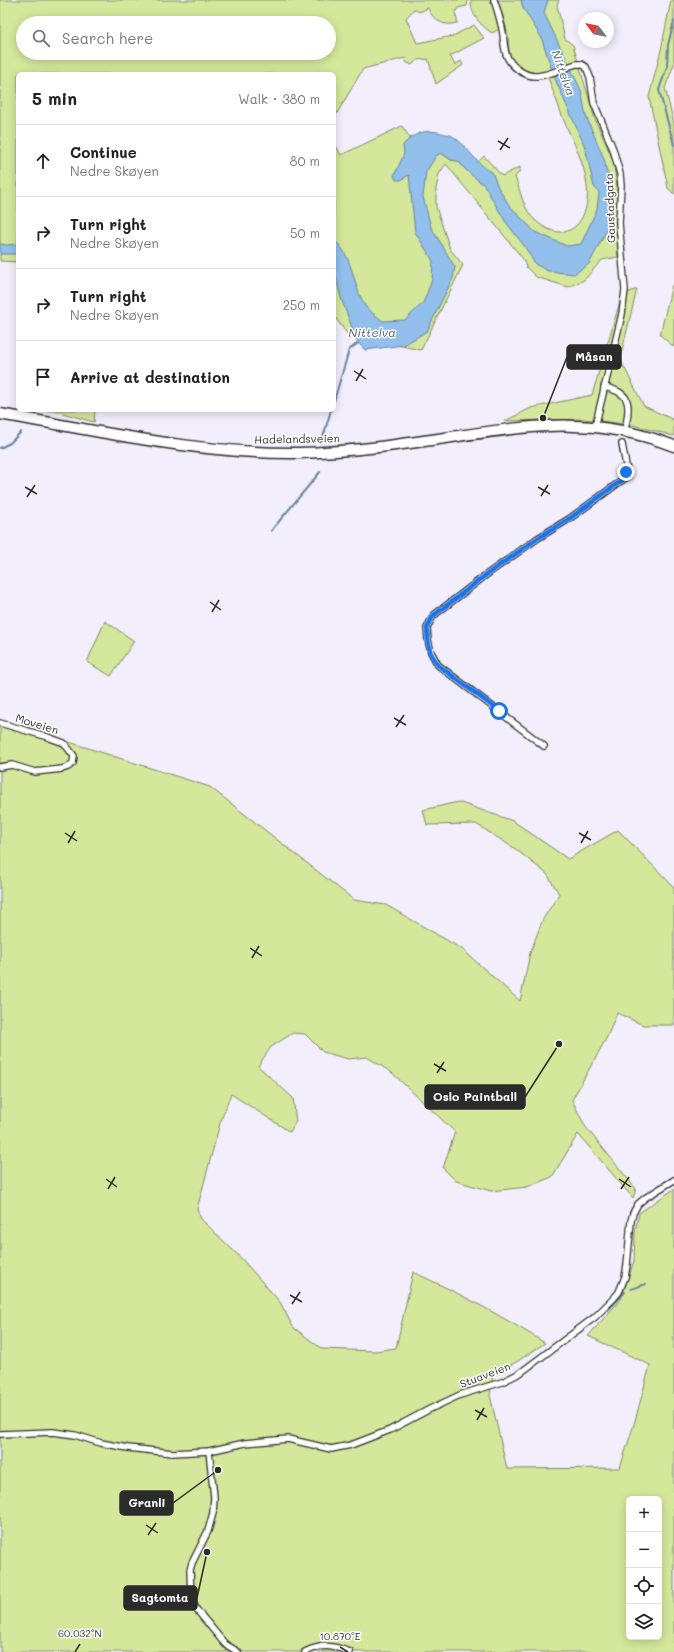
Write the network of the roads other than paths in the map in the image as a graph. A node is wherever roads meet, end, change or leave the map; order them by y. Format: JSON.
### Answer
{"nodes":[{"id":1,"x":494,"y":0,"type":"edge"},
{"id":2,"x":604,"y":387,"type":"junction"},
{"id":3,"x":0,"y":414,"type":"edge"},
{"id":4,"x":626,"y":424,"type":"dead end"},
{"id":5,"x":595,"y":427,"type":"junction"},
{"id":6,"x":622,"y":444,"type":"dead end"},
{"id":7,"x":674,"y":446,"type":"edge"},
{"id":8,"x":0,"y":723,"type":"edge"},
{"id":9,"x":544,"y":746,"type":"dead end"},
{"id":10,"x":0,"y":767,"type":"edge"},
{"id":11,"x":674,"y":1180,"type":"edge"},
{"id":12,"x":0,"y":1434,"type":"edge"},
{"id":13,"x":209,"y":1451,"type":"junction"},
{"id":14,"x":225,"y":1644,"type":"junction"},
{"id":15,"x":225,"y":1652,"type":"edge"},
{"id":16,"x":238,"y":1652,"type":"edge"},
{"id":17,"x":305,"y":1652,"type":"edge"},
{"id":18,"x":350,"y":1652,"type":"edge"}],
"edges":[{"from":1,"to":2,"type":"street","name":"Gaustadgata"},
{"from":2,"to":4,"type":"street"},
{"from":2,"to":5,"type":"street","name":"Gaustadgata"},
{"from":3,"to":5,"type":"highway","name":"Hadelandsveien"},
{"from":5,"to":7,"type":"highway","name":"Hadelandsveien"},
{"from":6,"to":9,"type":"street"},
{"from":8,"to":10,"type":"street","name":"Moveien"},
{"from":11,"to":13,"type":"street","name":"Stuaveien"},
{"from":12,"to":13,"type":"street","name":"Stuaveien"},
{"from":13,"to":14,"type":"street"},
{"from":14,"to":15,"type":"street"},
{"from":14,"to":16,"type":"street"},
{"from":17,"to":18,"type":"street"}]}
